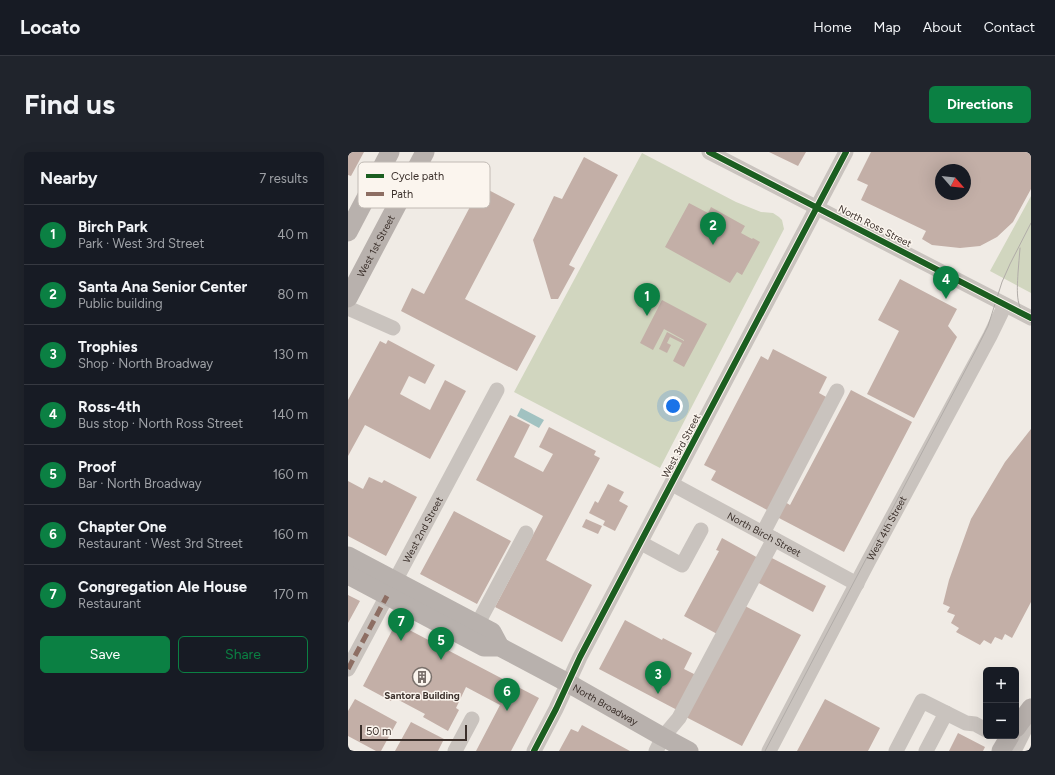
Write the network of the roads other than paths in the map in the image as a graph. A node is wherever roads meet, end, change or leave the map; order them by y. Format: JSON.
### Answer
{"nodes":[{"id":1,"x":390,"y":152,"type":"edge"},
{"id":2,"x":425,"y":152,"type":"edge"},
{"id":3,"x":709,"y":152,"type":"edge"},
{"id":4,"x":846,"y":152,"type":"edge"},
{"id":5,"x":385,"y":162,"type":"edge"},
{"id":6,"x":420,"y":162,"type":"edge"},
{"id":7,"x":817,"y":207,"type":"junction"},
{"id":8,"x":361,"y":208,"type":"edge"},
{"id":9,"x":395,"y":208,"type":"edge"},
{"id":10,"x":348,"y":232,"type":"edge"},
{"id":11,"x":348,"y":298,"type":"edge"},
{"id":12,"x":1005,"y":305,"type":"junction"},
{"id":13,"x":348,"y":308,"type":"edge"},
{"id":14,"x":1031,"y":318,"type":"edge"},
{"id":15,"x":392,"y":328,"type":"dead end"},
{"id":16,"x":497,"y":390,"type":"dead end"},
{"id":17,"x":837,"y":390,"type":"dead end"},
{"id":18,"x":672,"y":484,"type":"junction"},
{"id":19,"x":701,"y":530,"type":"dead end"},
{"id":20,"x":526,"y":533,"type":"dead end"},
{"id":21,"x":769,"y":536,"type":"junction"},
{"id":22,"x":641,"y":543,"type":"junction"},
{"id":23,"x":348,"y":556,"type":"edge"},
{"id":24,"x":348,"y":575,"type":"edge"},
{"id":25,"x":856,"y":584,"type":"junction"},
{"id":26,"x":391,"y":589,"type":"junction"},
{"id":27,"x":477,"y":625,"type":"junction"},
{"id":28,"x":500,"y":647,"type":"junction"},
{"id":29,"x":348,"y":670,"type":"edge"},
{"id":30,"x":568,"y":683,"type":"junction"},
{"id":31,"x":1031,"y":708,"type":"edge"},
{"id":32,"x":946,"y":713,"type":"junction"},
{"id":33,"x":1031,"y":716,"type":"edge"},
{"id":34,"x":472,"y":719,"type":"dead end"},
{"id":35,"x":1019,"y":724,"type":"edge"},
{"id":36,"x":1000,"y":741,"type":"edge"},
{"id":37,"x":659,"y":744,"type":"edge"},
{"id":38,"x":456,"y":751,"type":"edge"},
{"id":39,"x":534,"y":751,"type":"edge"},
{"id":40,"x":689,"y":751,"type":"edge"},
{"id":41,"x":769,"y":751,"type":"edge"},
{"id":42,"x":896,"y":751,"type":"edge"},
{"id":43,"x":926,"y":751,"type":"edge"}],
"edges":[{"from":1,"to":5,"type":"main road"},
{"from":2,"to":6,"type":"main road","name":"West 1st Street"},
{"from":3,"to":7,"type":"street","name":"North Ross Street"},
{"from":4,"to":7,"type":"street","name":"West 3rd Street"},
{"from":7,"to":12,"type":"street","name":"North Ross Street"},
{"from":7,"to":18,"type":"street","name":"West 3rd Street"},
{"from":8,"to":10,"type":"main road"},
{"from":9,"to":11,"type":"main road","name":"West 1st Street"},
{"from":12,"to":14,"type":"street","name":"North Ross Street"},
{"from":12,"to":25,"type":"street","name":"West 4th Street"},
{"from":13,"to":15,"type":"street"},
{"from":16,"to":26,"type":"street","name":"West 2nd Street"},
{"from":17,"to":21,"type":"street"},
{"from":18,"to":21,"type":"street","name":"North Birch Street"},
{"from":18,"to":22,"type":"street","name":"West 3rd Street"},
{"from":19,"to":22,"type":"street"},
{"from":20,"to":27,"type":"street"},
{"from":21,"to":25,"type":"street","name":"North Birch Street"},
{"from":21,"to":37,"type":"street"},
{"from":22,"to":30,"type":"street","name":"West 3rd Street"},
{"from":23,"to":26,"type":"main road","name":"North Broadway"},
{"from":24,"to":26,"type":"main road","name":"North Broadway"},
{"from":25,"to":41,"type":"street","name":"West 4th Street"},
{"from":26,"to":27,"type":"main road","name":"North Broadway"},
{"from":26,"to":28,"type":"main road","name":"North Broadway"},
{"from":26,"to":29,"type":"street","name":"West 2nd Street"},
{"from":27,"to":28,"type":"main road","name":"North Broadway"},
{"from":28,"to":30,"type":"main road","name":"North Broadway"},
{"from":30,"to":37,"type":"main road","name":"North Broadway"},
{"from":30,"to":39,"type":"street","name":"West 3rd Street"},
{"from":31,"to":35,"type":"main road"},
{"from":32,"to":36,"type":"street"},
{"from":32,"to":42,"type":"street"},
{"from":32,"to":43,"type":"street"},
{"from":33,"to":36,"type":"street"},
{"from":34,"to":38,"type":"street"},
{"from":37,"to":40,"type":"main road","name":"North Broadway"}]}
